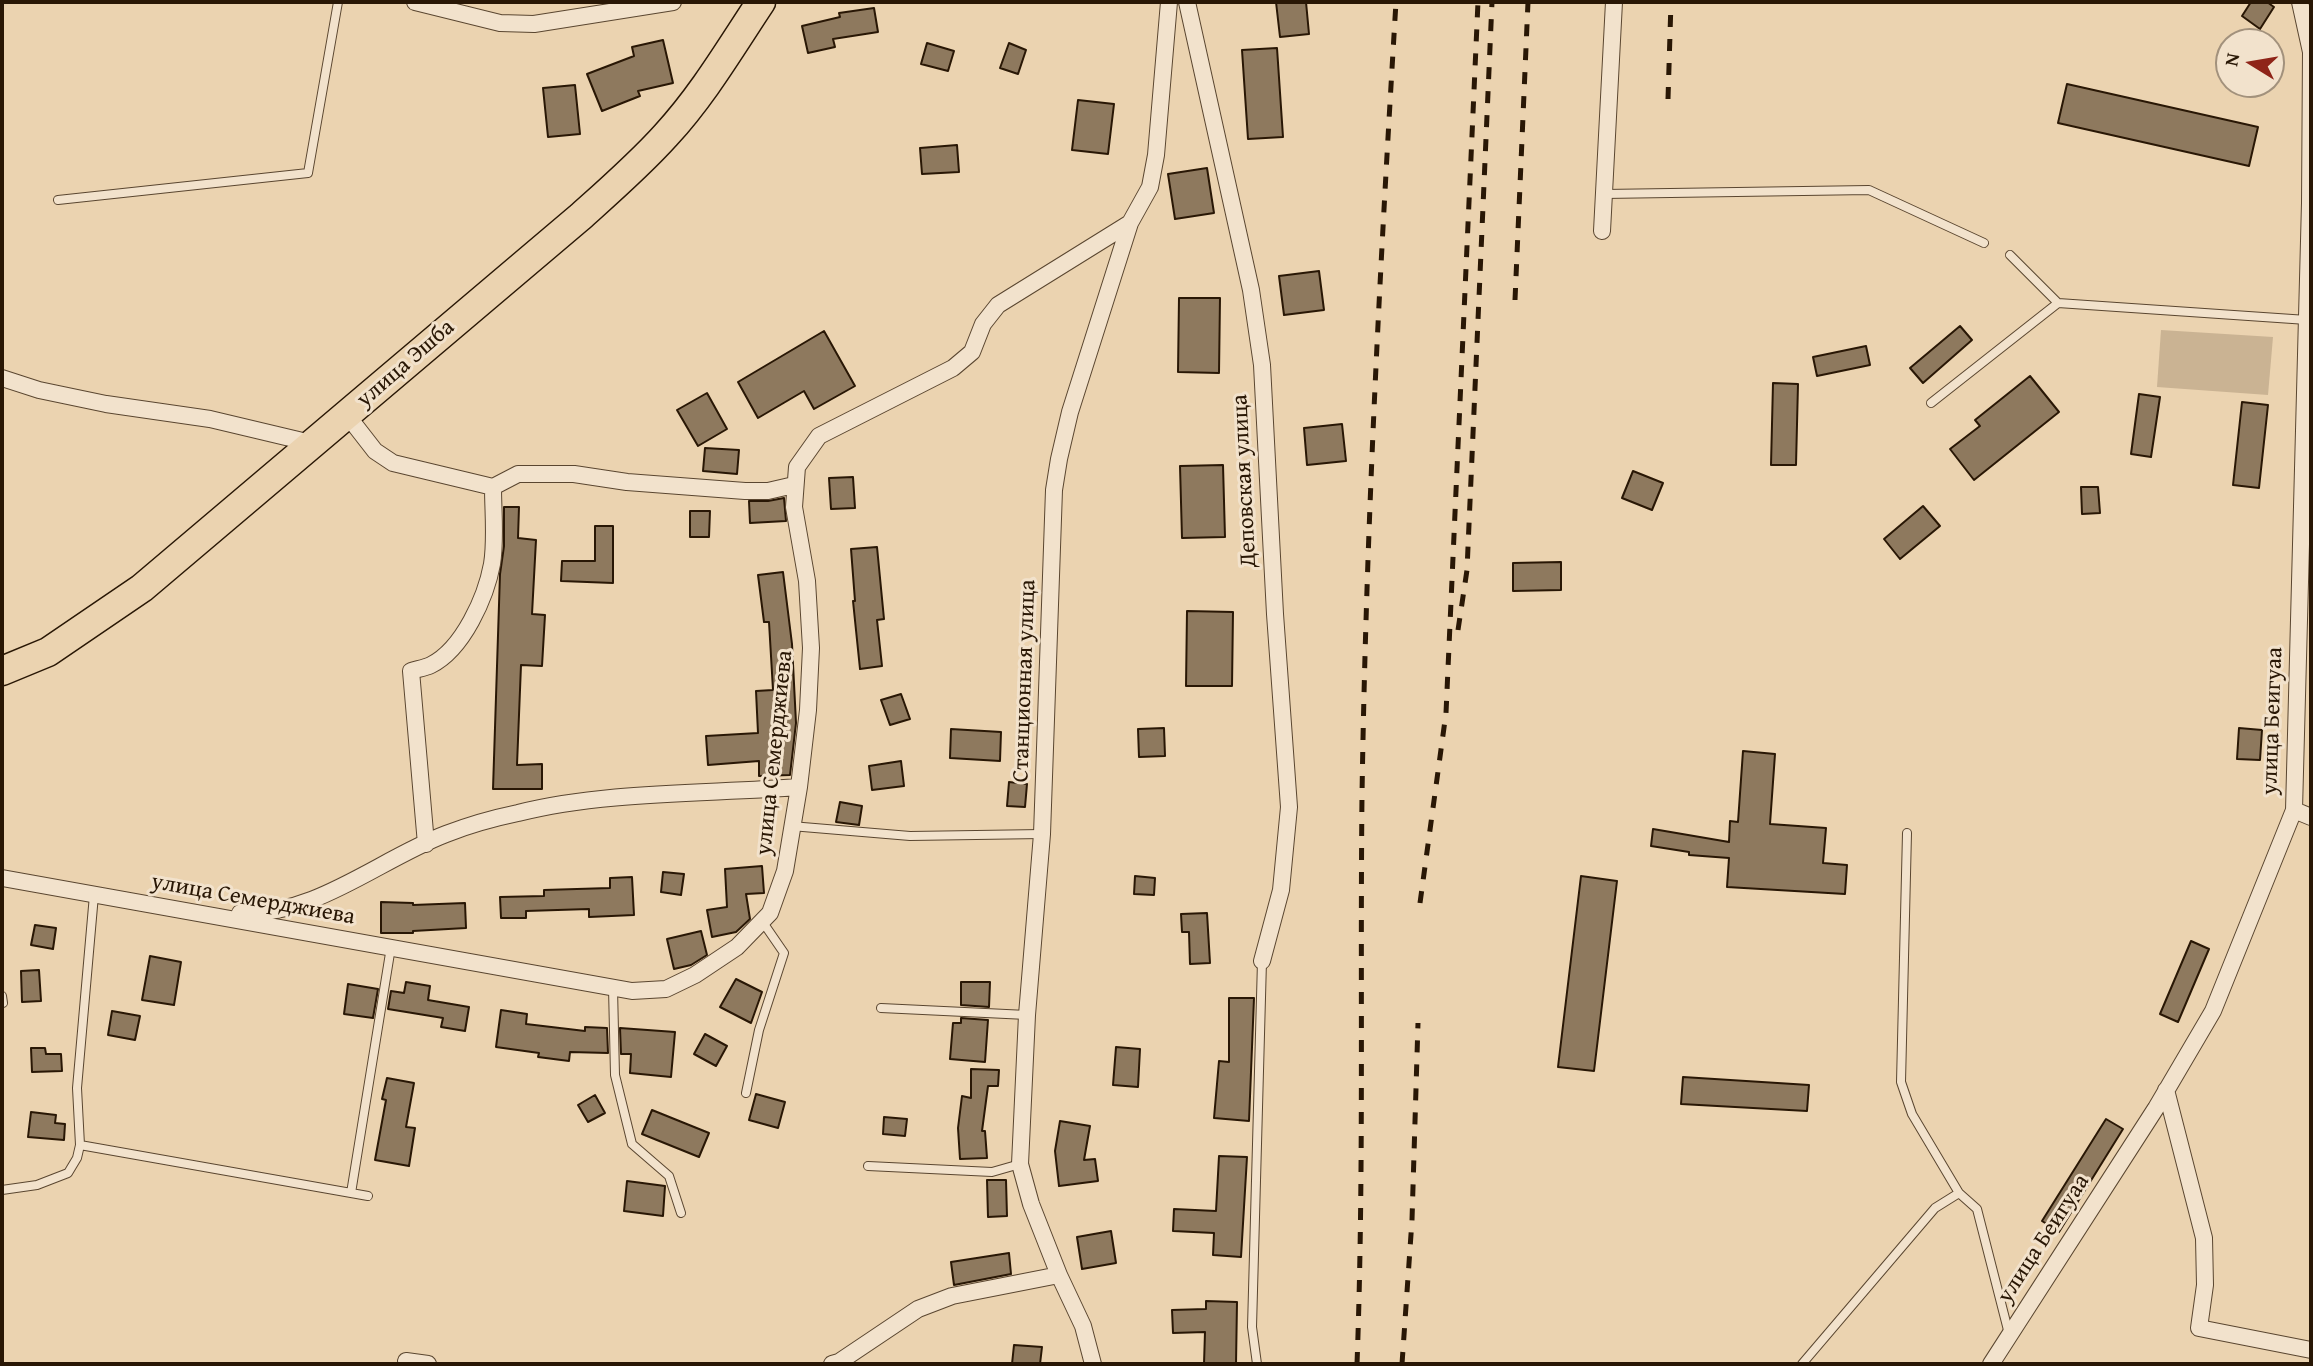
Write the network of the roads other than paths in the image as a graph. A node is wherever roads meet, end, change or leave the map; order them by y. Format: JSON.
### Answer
{"nodes":[{"id":1,"x":338,"y":2,"type":"edge"},
{"id":2,"x":415,"y":2,"type":"edge"},
{"id":3,"x":673,"y":2,"type":"edge"},
{"id":4,"x":761,"y":2,"type":"edge"},
{"id":5,"x":1169,"y":2,"type":"edge"},
{"id":6,"x":1187,"y":2,"type":"edge"},
{"id":7,"x":1614,"y":2,"type":"edge"},
{"id":8,"x":2300,"y":2,"type":"edge"},
{"id":9,"x":1604,"y":194,"type":"junction"},
{"id":10,"x":58,"y":200,"type":"dead end"},
{"id":11,"x":1130,"y":223,"type":"junction"},
{"id":12,"x":1602,"y":232,"type":"dead end"},
{"id":13,"x":1984,"y":243,"type":"dead end"},
{"id":14,"x":2010,"y":255,"type":"dead end"},
{"id":15,"x":2058,"y":303,"type":"junction"},
{"id":16,"x":2307,"y":320,"type":"junction"},
{"id":17,"x":2,"y":378,"type":"edge"},
{"id":18,"x":1931,"y":403,"type":"dead end"},
{"id":19,"x":347,"y":415,"type":"junction"},
{"id":20,"x":310,"y":443,"type":"junction"},
{"id":21,"x":794,"y":485,"type":"junction"},
{"id":22,"x":494,"y":488,"type":"junction"},
{"id":23,"x":2,"y":671,"type":"edge"},
{"id":24,"x":2303,"y":778,"type":"edge"},
{"id":25,"x":799,"y":787,"type":"junction"},
{"id":26,"x":2294,"y":810,"type":"junction"},
{"id":27,"x":2311,"y":817,"type":"edge"},
{"id":28,"x":791,"y":826,"type":"junction"},
{"id":29,"x":1907,"y":833,"type":"dead end"},
{"id":30,"x":1042,"y":834,"type":"junction"},
{"id":31,"x":426,"y":844,"type":"junction"},
{"id":32,"x":2,"y":877,"type":"edge"},
{"id":33,"x":94,"y":895,"type":"junction"},
{"id":34,"x":192,"y":912,"type":"junction"},
{"id":35,"x":762,"y":920,"type":"junction"},
{"id":36,"x":391,"y":947,"type":"junction"},
{"id":37,"x":1262,"y":961,"type":"joint"},
{"id":38,"x":613,"y":988,"type":"junction"},
{"id":39,"x":881,"y":1007,"type":"dead end"},
{"id":40,"x":1027,"y":1015,"type":"junction"},
{"id":41,"x":2166,"y":1090,"type":"junction"},
{"id":42,"x":746,"y":1093,"type":"dead end"},
{"id":43,"x":80,"y":1145,"type":"junction"},
{"id":44,"x":1020,"y":1164,"type":"junction"},
{"id":45,"x":868,"y":1166,"type":"dead end"},
{"id":46,"x":2,"y":1190,"type":"edge"},
{"id":47,"x":351,"y":1193,"type":"junction"},
{"id":48,"x":1959,"y":1194,"type":"junction"},
{"id":49,"x":368,"y":1196,"type":"dead end"},
{"id":50,"x":681,"y":1213,"type":"dead end"},
{"id":51,"x":1059,"y":1275,"type":"junction"},
{"id":52,"x":2009,"y":1336,"type":"junction"},
{"id":53,"x":2311,"y":1350,"type":"edge"},
{"id":54,"x":405,"y":1361,"type":"dead end"},
{"id":55,"x":428,"y":1364,"type":"edge"},
{"id":56,"x":832,"y":1364,"type":"edge"},
{"id":57,"x":1093,"y":1364,"type":"edge"},
{"id":58,"x":1257,"y":1364,"type":"edge"},
{"id":59,"x":1802,"y":1364,"type":"edge"},
{"id":60,"x":1991,"y":1364,"type":"edge"}],
"edges":[{"from":1,"to":10,"type":"lane"},
{"from":2,"to":3,"type":"street"},
{"from":4,"to":19,"type":"highway","name":"улица Эшба"},
{"from":5,"to":11,"type":"street","name":"Станционная улица"},
{"from":6,"to":37,"type":"street","name":"Деповская улица"},
{"from":7,"to":9,"type":"street"},
{"from":8,"to":16,"type":"street","name":"улица Беигуаа"},
{"from":9,"to":12,"type":"street"},
{"from":9,"to":13,"type":"lane"},
{"from":11,"to":21,"type":"street","name":"улица Семерджиева"},
{"from":11,"to":30,"type":"street","name":"Станционная улица"},
{"from":14,"to":15,"type":"lane"},
{"from":15,"to":16,"type":"lane"},
{"from":15,"to":18,"type":"lane"},
{"from":16,"to":24,"type":"street","name":"улица Беигуаа"},
{"from":17,"to":20,"type":"street"},
{"from":19,"to":20,"type":"highway","name":"улица Эшба"},
{"from":19,"to":22,"type":"street"},
{"from":20,"to":23,"type":"highway","name":"улица Эшба"},
{"from":21,"to":22,"type":"street"},
{"from":21,"to":25,"type":"street","name":"улица Семерджиева"},
{"from":22,"to":31,"type":"street"},
{"from":24,"to":26,"type":"street","name":"улица Беигуаа"},
{"from":25,"to":28,"type":"street","name":"улица Семерджиева"},
{"from":25,"to":31,"type":"street"},
{"from":26,"to":27,"type":"street"},
{"from":26,"to":41,"type":"street","name":"улица Беигуаа"},
{"from":28,"to":30,"type":"lane"},
{"from":28,"to":35,"type":"street","name":"улица Семерджиева"},
{"from":29,"to":48,"type":"lane"},
{"from":30,"to":40,"type":"street","name":"Станционная улица"},
{"from":31,"to":34,"type":"street"},
{"from":32,"to":33,"type":"street","name":"улица Семерджиева"},
{"from":33,"to":34,"type":"street","name":"улица Семерджиева"},
{"from":33,"to":43,"type":"lane"},
{"from":34,"to":36,"type":"street","name":"улица Семерджиева"},
{"from":35,"to":38,"type":"street","name":"улица Семерджиева"},
{"from":35,"to":42,"type":"lane"},
{"from":36,"to":38,"type":"street","name":"улица Семерджиева"},
{"from":36,"to":47,"type":"lane"},
{"from":37,"to":58,"type":"lane"},
{"from":38,"to":50,"type":"lane"},
{"from":39,"to":40,"type":"lane"},
{"from":40,"to":44,"type":"street","name":"Станционная улица"},
{"from":41,"to":52,"type":"street","name":"улица Беигуаа"},
{"from":41,"to":53,"type":"street"},
{"from":43,"to":46,"type":"lane"},
{"from":43,"to":47,"type":"lane"},
{"from":44,"to":45,"type":"lane"},
{"from":44,"to":51,"type":"street","name":"Станционная улица"},
{"from":47,"to":49,"type":"lane"},
{"from":48,"to":52,"type":"lane"},
{"from":48,"to":59,"type":"lane"},
{"from":51,"to":56,"type":"street"},
{"from":51,"to":57,"type":"street","name":"Станционная улица"},
{"from":52,"to":60,"type":"street","name":"улица Беигуаа"},
{"from":54,"to":55,"type":"street"}]}
